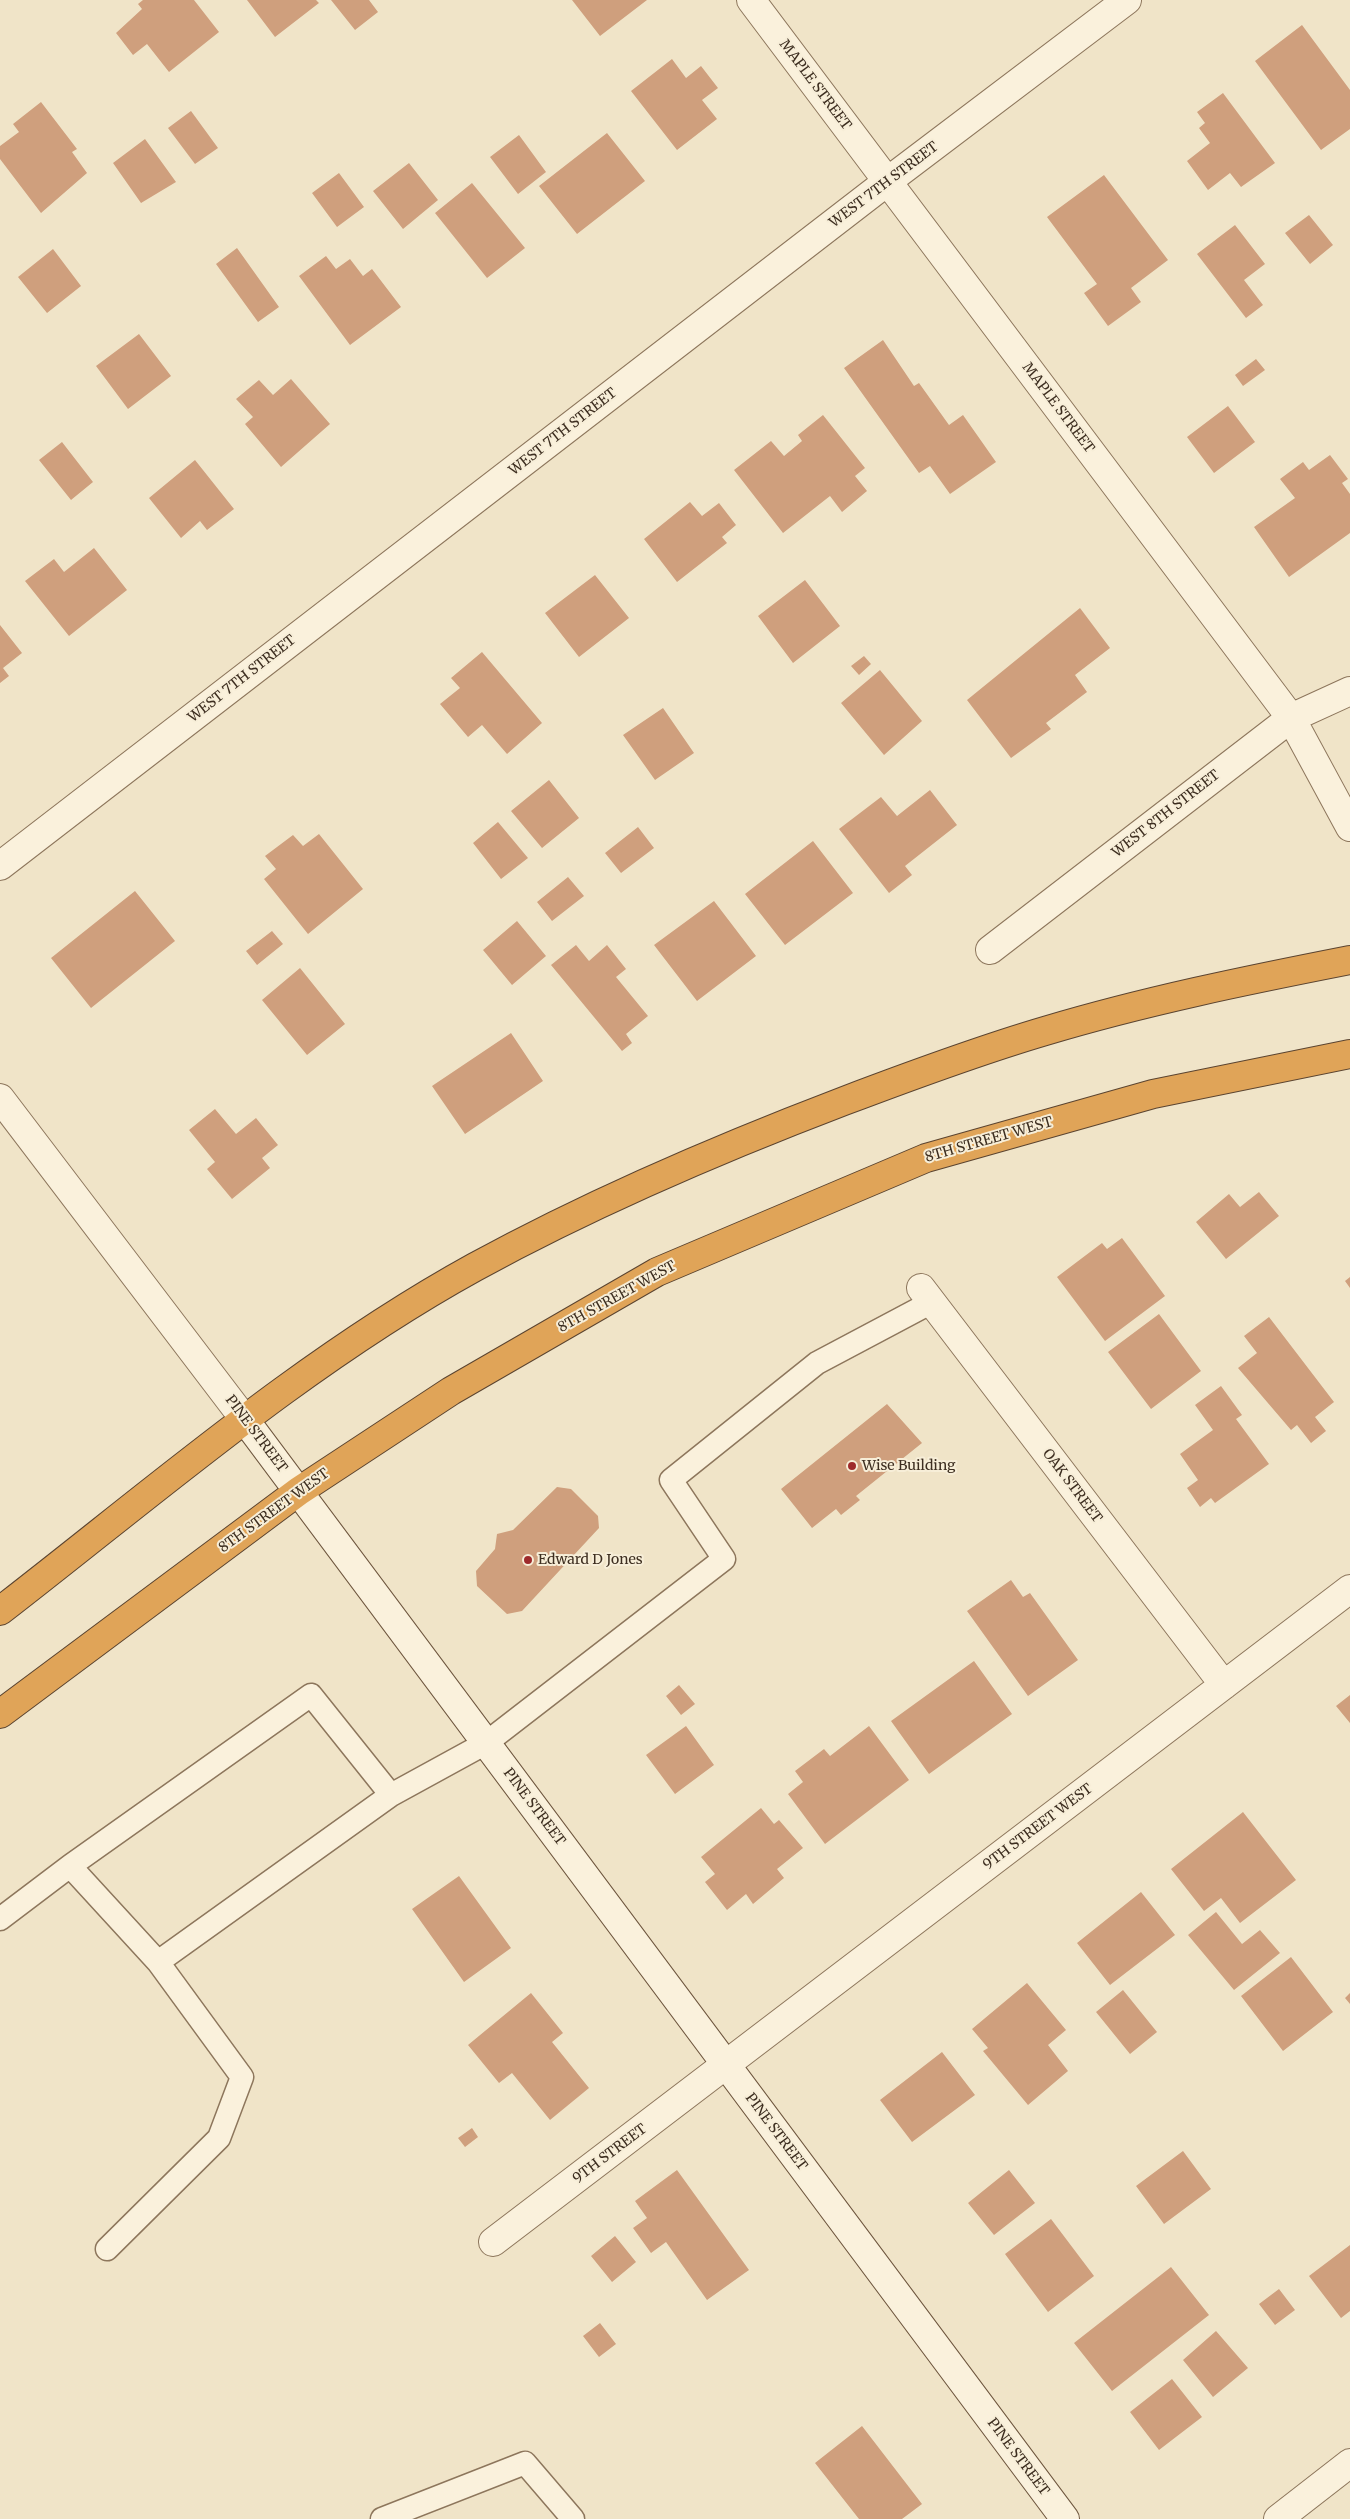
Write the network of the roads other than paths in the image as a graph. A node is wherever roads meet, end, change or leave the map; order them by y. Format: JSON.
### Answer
{"nodes":[{"id":1,"x":751,"y":0,"type":"edge"},
{"id":2,"x":1127,"y":0,"type":"edge"},
{"id":3,"x":888,"y":181,"type":"junction"},
{"id":4,"x":1350,"y":691,"type":"edge"},
{"id":5,"x":1291,"y":718,"type":"junction"},
{"id":6,"x":1350,"y":827,"type":"edge"},
{"id":7,"x":0,"y":866,"type":"edge"},
{"id":8,"x":990,"y":950,"type":"dead end"},
{"id":9,"x":1350,"y":960,"type":"edge"},
{"id":10,"x":1350,"y":1054,"type":"edge"},
{"id":11,"x":0,"y":1098,"type":"edge"},
{"id":12,"x":926,"y":1295,"type":"joint"},
{"id":13,"x":245,"y":1420,"type":"junction"},
{"id":14,"x":299,"y":1491,"type":"junction"},
{"id":15,"x":1350,"y":1589,"type":"edge"},
{"id":16,"x":0,"y":1611,"type":"edge"},
{"id":17,"x":1224,"y":1685,"type":"junction"},
{"id":18,"x":0,"y":1714,"type":"edge"},
{"id":19,"x":486,"y":1742,"type":"junction"},
{"id":20,"x":390,"y":1796,"type":"junction"},
{"id":21,"x":70,"y":1866,"type":"junction"},
{"id":22,"x":0,"y":1919,"type":"edge"},
{"id":23,"x":158,"y":1962,"type":"junction"},
{"id":24,"x":727,"y":2065,"type":"junction"},
{"id":25,"x":493,"y":2242,"type":"dead end"},
{"id":26,"x":106,"y":2249,"type":"dead end"},
{"id":27,"x":1350,"y":2464,"type":"edge"},
{"id":28,"x":382,"y":2519,"type":"edge"},
{"id":29,"x":573,"y":2519,"type":"edge"},
{"id":30,"x":1065,"y":2519,"type":"edge"},
{"id":31,"x":1278,"y":2519,"type":"edge"}],
"edges":[{"from":1,"to":3,"type":"street","name":"MAPLE STREET"},
{"from":2,"to":3,"type":"street","name":"WEST 7TH STREET"},
{"from":3,"to":5,"type":"street","name":"MAPLE STREET"},
{"from":3,"to":7,"type":"street","name":"WEST 7TH STREET"},
{"from":4,"to":5,"type":"street","name":"WEST 8TH STREET"},
{"from":5,"to":6,"type":"street","name":"MAPLE STREET"},
{"from":5,"to":8,"type":"street","name":"WEST 8TH STREET"},
{"from":9,"to":13,"type":"highway"},
{"from":10,"to":14,"type":"highway","name":"8TH STREET WEST"},
{"from":11,"to":13,"type":"street","name":"PINE STREET"},
{"from":12,"to":17,"type":"street","name":"OAK STREET"},
{"from":12,"to":19,"type":"lane"},
{"from":13,"to":14,"type":"street","name":"PINE STREET"},
{"from":13,"to":16,"type":"highway"},
{"from":14,"to":18,"type":"highway","name":"8TH STREET WEST"},
{"from":14,"to":19,"type":"street","name":"PINE STREET"},
{"from":15,"to":17,"type":"street","name":"9TH STREET WEST"},
{"from":17,"to":24,"type":"street","name":"9TH STREET WEST"},
{"from":19,"to":20,"type":"lane"},
{"from":19,"to":24,"type":"street","name":"PINE STREET"},
{"from":20,"to":21,"type":"lane"},
{"from":20,"to":23,"type":"lane"},
{"from":21,"to":22,"type":"lane"},
{"from":21,"to":23,"type":"lane"},
{"from":23,"to":26,"type":"lane"},
{"from":24,"to":25,"type":"street","name":"9TH STREET"},
{"from":24,"to":30,"type":"street","name":"PINE STREET"},
{"from":27,"to":31,"type":"street"},
{"from":28,"to":29,"type":"lane"}]}
